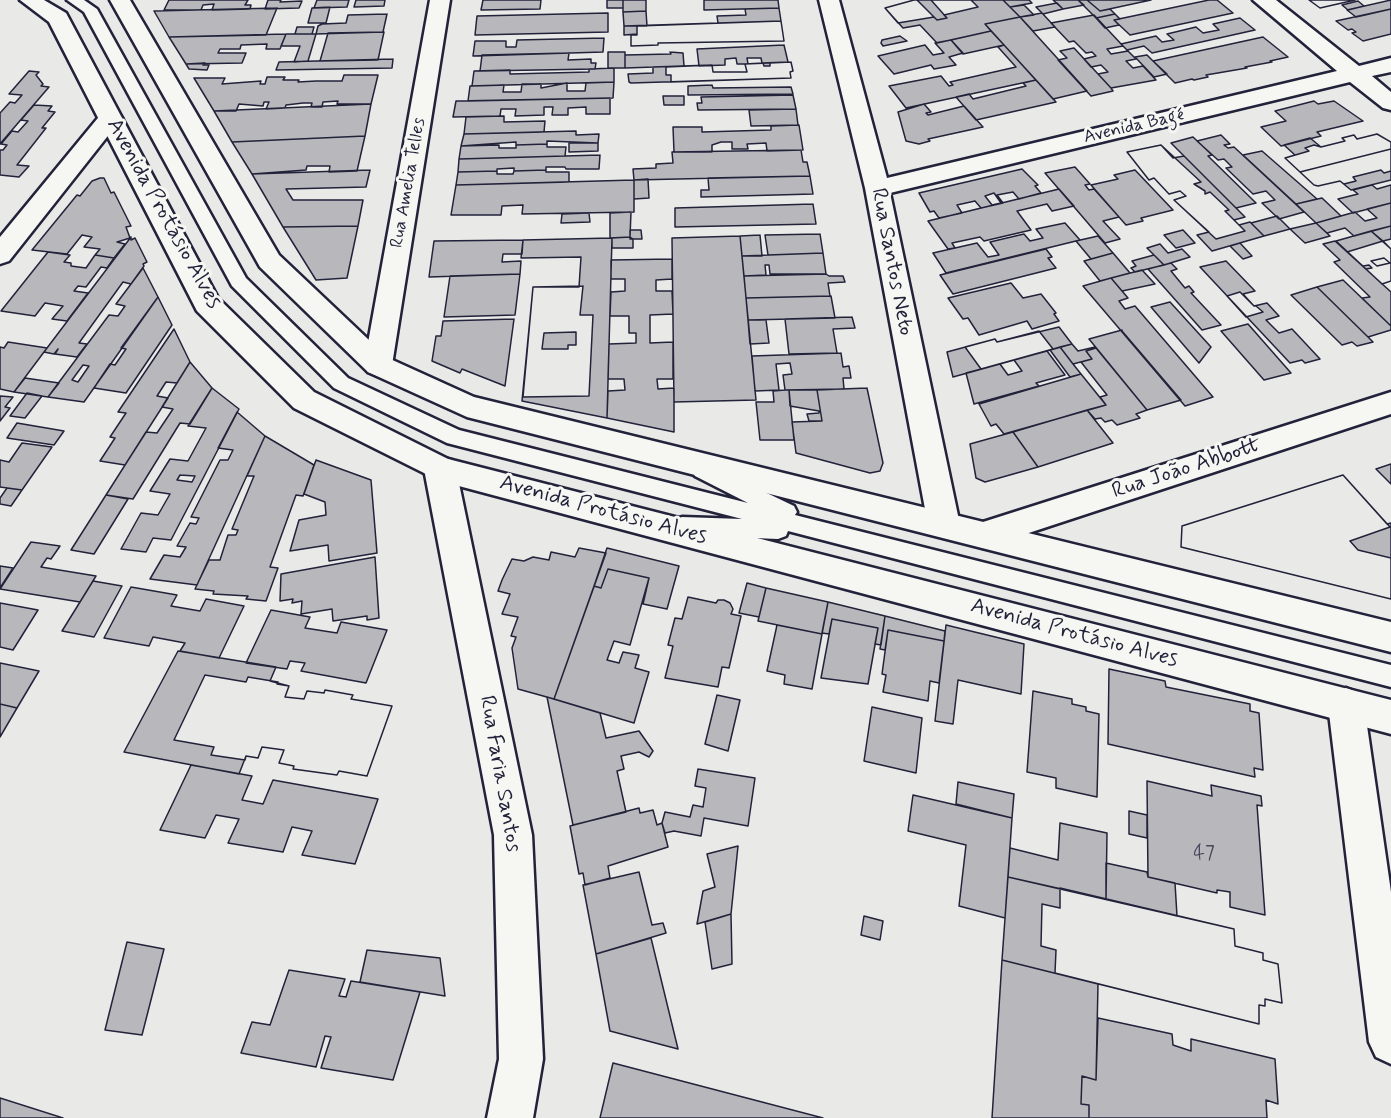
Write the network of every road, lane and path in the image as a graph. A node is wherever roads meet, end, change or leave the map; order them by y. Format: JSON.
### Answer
{"nodes":[{"id":1,"x":30,"y":0,"type":"edge"},
{"id":2,"x":74,"y":0,"type":"edge"},
{"id":3,"x":120,"y":0,"type":"edge"},
{"id":4,"x":440,"y":0,"type":"edge"},
{"id":5,"x":830,"y":0,"type":"edge"},
{"id":6,"x":1263,"y":0,"type":"edge"},
{"id":7,"x":1391,"y":65,"type":"edge"},
{"id":8,"x":1354,"y":74,"type":"junction"},
{"id":9,"x":1391,"y":103,"type":"edge"},
{"id":10,"x":110,"y":118,"type":"junction"},
{"id":11,"x":877,"y":188,"type":"junction"},
{"id":12,"x":0,"y":255,"type":"edge"},
{"id":13,"x":378,"y":366,"type":"junction"},
{"id":14,"x":1391,"y":404,"type":"edge"},
{"id":15,"x":680,"y":459,"type":"junction"},
{"id":16,"x":440,"y":469,"type":"junction"},
{"id":17,"x":653,"y":524,"type":"junction"},
{"id":18,"x":944,"y":525,"type":"junction"},
{"id":19,"x":825,"y":532,"type":"junction"},
{"id":20,"x":983,"y":535,"type":"junction"},
{"id":21,"x":1391,"y":637,"type":"edge"},
{"id":22,"x":1391,"y":676,"type":"edge"},
{"id":23,"x":1346,"y":705,"type":"junction"},
{"id":24,"x":1391,"y":717,"type":"edge"},
{"id":25,"x":1391,"y":1042,"type":"edge"},
{"id":26,"x":510,"y":1118,"type":"edge"}],
"edges":[{"from":1,"to":10,"type":"street","name":"Avenida Protásio Alves"},
{"from":2,"to":19,"type":"lane"},
{"from":3,"to":13,"type":"street"},
{"from":4,"to":13,"type":"street","name":"Rua Amelia Telles"},
{"from":5,"to":11,"type":"street","name":"Rua Santos Neto"},
{"from":6,"to":8,"type":"street"},
{"from":7,"to":8,"type":"street","name":"Avenida Bagé"},
{"from":8,"to":9,"type":"street"},
{"from":8,"to":11,"type":"street","name":"Avenida Bagé"},
{"from":10,"to":12,"type":"street"},
{"from":10,"to":16,"type":"street","name":"Avenida Protásio Alves"},
{"from":11,"to":18,"type":"street","name":"Rua Santos Neto"},
{"from":13,"to":15,"type":"street"},
{"from":14,"to":20,"type":"street","name":"Rua João Abbott"},
{"from":15,"to":18,"type":"street"},
{"from":15,"to":19,"type":"lane"},
{"from":16,"to":17,"type":"street","name":"Avenida Protásio Alves"},
{"from":16,"to":26,"type":"street","name":"Rua Faria Santos"},
{"from":17,"to":19,"type":"lane"},
{"from":17,"to":23,"type":"street","name":"Avenida Protásio Alves"},
{"from":18,"to":20,"type":"street"},
{"from":19,"to":22,"type":"lane"},
{"from":20,"to":21,"type":"street"},
{"from":23,"to":24,"type":"street","name":"Avenida Protásio Alves"},
{"from":23,"to":25,"type":"street"}]}
